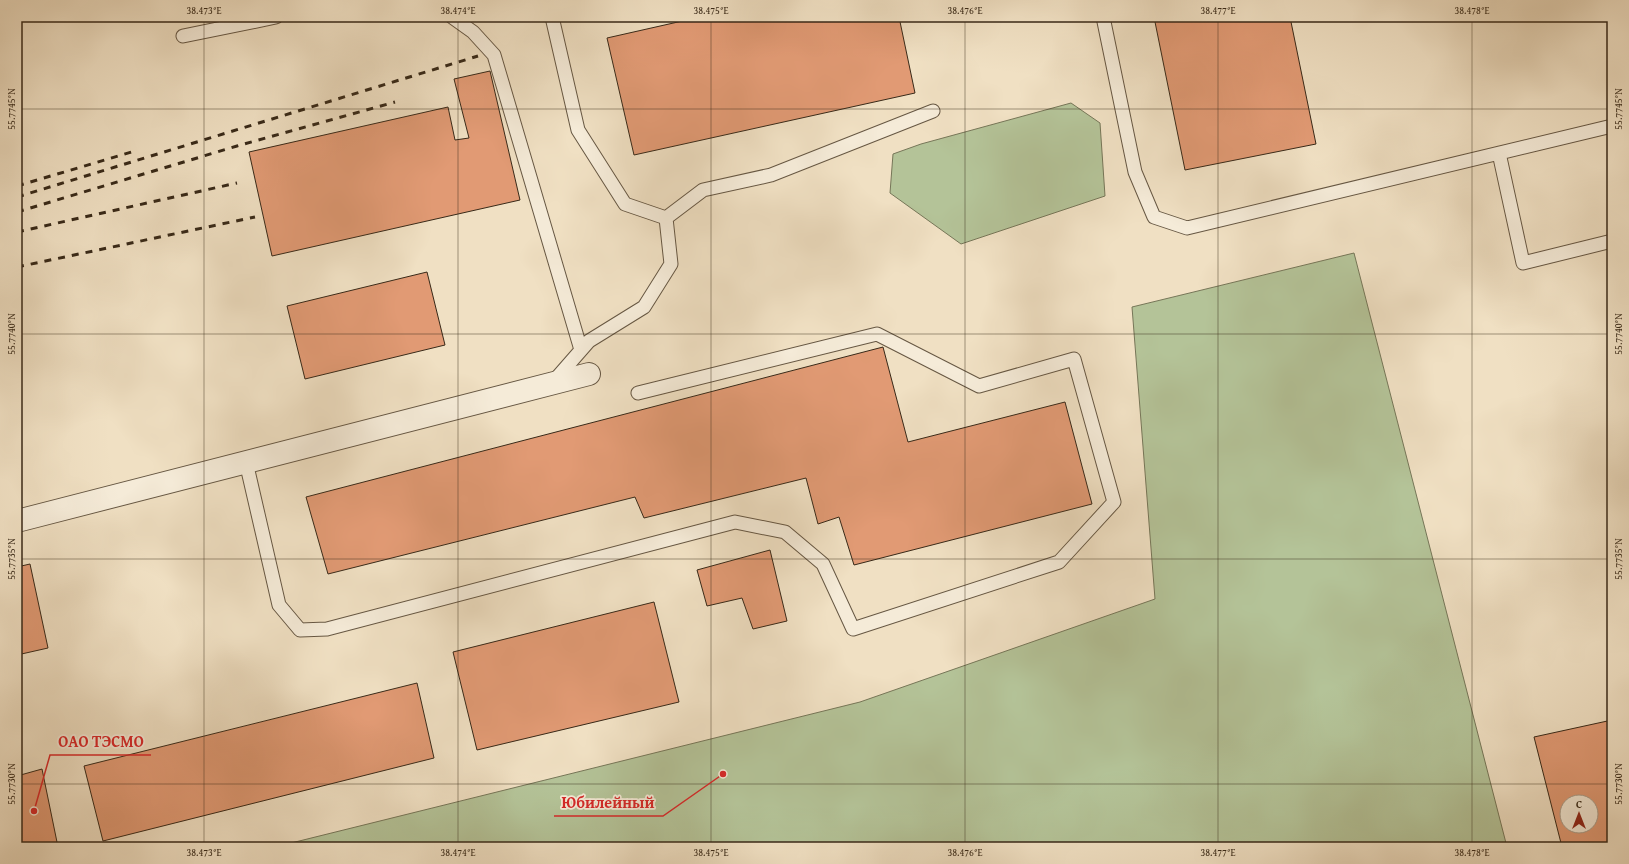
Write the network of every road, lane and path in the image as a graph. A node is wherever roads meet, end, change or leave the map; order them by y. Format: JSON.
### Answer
{"nodes":[{"id":1,"x":276,"y":17,"type":"edge"},
{"id":2,"x":452,"y":17,"type":"edge"},
{"id":3,"x":552,"y":17,"type":"edge"},
{"id":4,"x":1103,"y":17,"type":"edge"},
{"id":5,"x":183,"y":36,"type":"dead end"},
{"id":6,"x":933,"y":111,"type":"dead end"},
{"id":7,"x":1612,"y":126,"type":"edge"},
{"id":8,"x":1498,"y":153,"type":"junction"},
{"id":9,"x":666,"y":218,"type":"junction"},
{"id":10,"x":1612,"y":241,"type":"edge"},
{"id":11,"x":581,"y":350,"type":"junction"},
{"id":12,"x":589,"y":374,"type":"dead end"},
{"id":13,"x":552,"y":384,"type":"junction"},
{"id":14,"x":638,"y":393,"type":"dead end"},
{"id":15,"x":246,"y":462,"type":"junction"},
{"id":16,"x":17,"y":521,"type":"edge"}],
"edges":[{"from":1,"to":5,"type":"lane"},
{"from":2,"to":11,"type":"lane"},
{"from":3,"to":9,"type":"lane"},
{"from":4,"to":8,"type":"lane"},
{"from":6,"to":9,"type":"lane"},
{"from":7,"to":8,"type":"lane"},
{"from":8,"to":10,"type":"lane"},
{"from":9,"to":11,"type":"lane"},
{"from":11,"to":13,"type":"lane"},
{"from":12,"to":13,"type":"street"},
{"from":13,"to":15,"type":"street"},
{"from":14,"to":15,"type":"lane"},
{"from":15,"to":16,"type":"street"}]}
